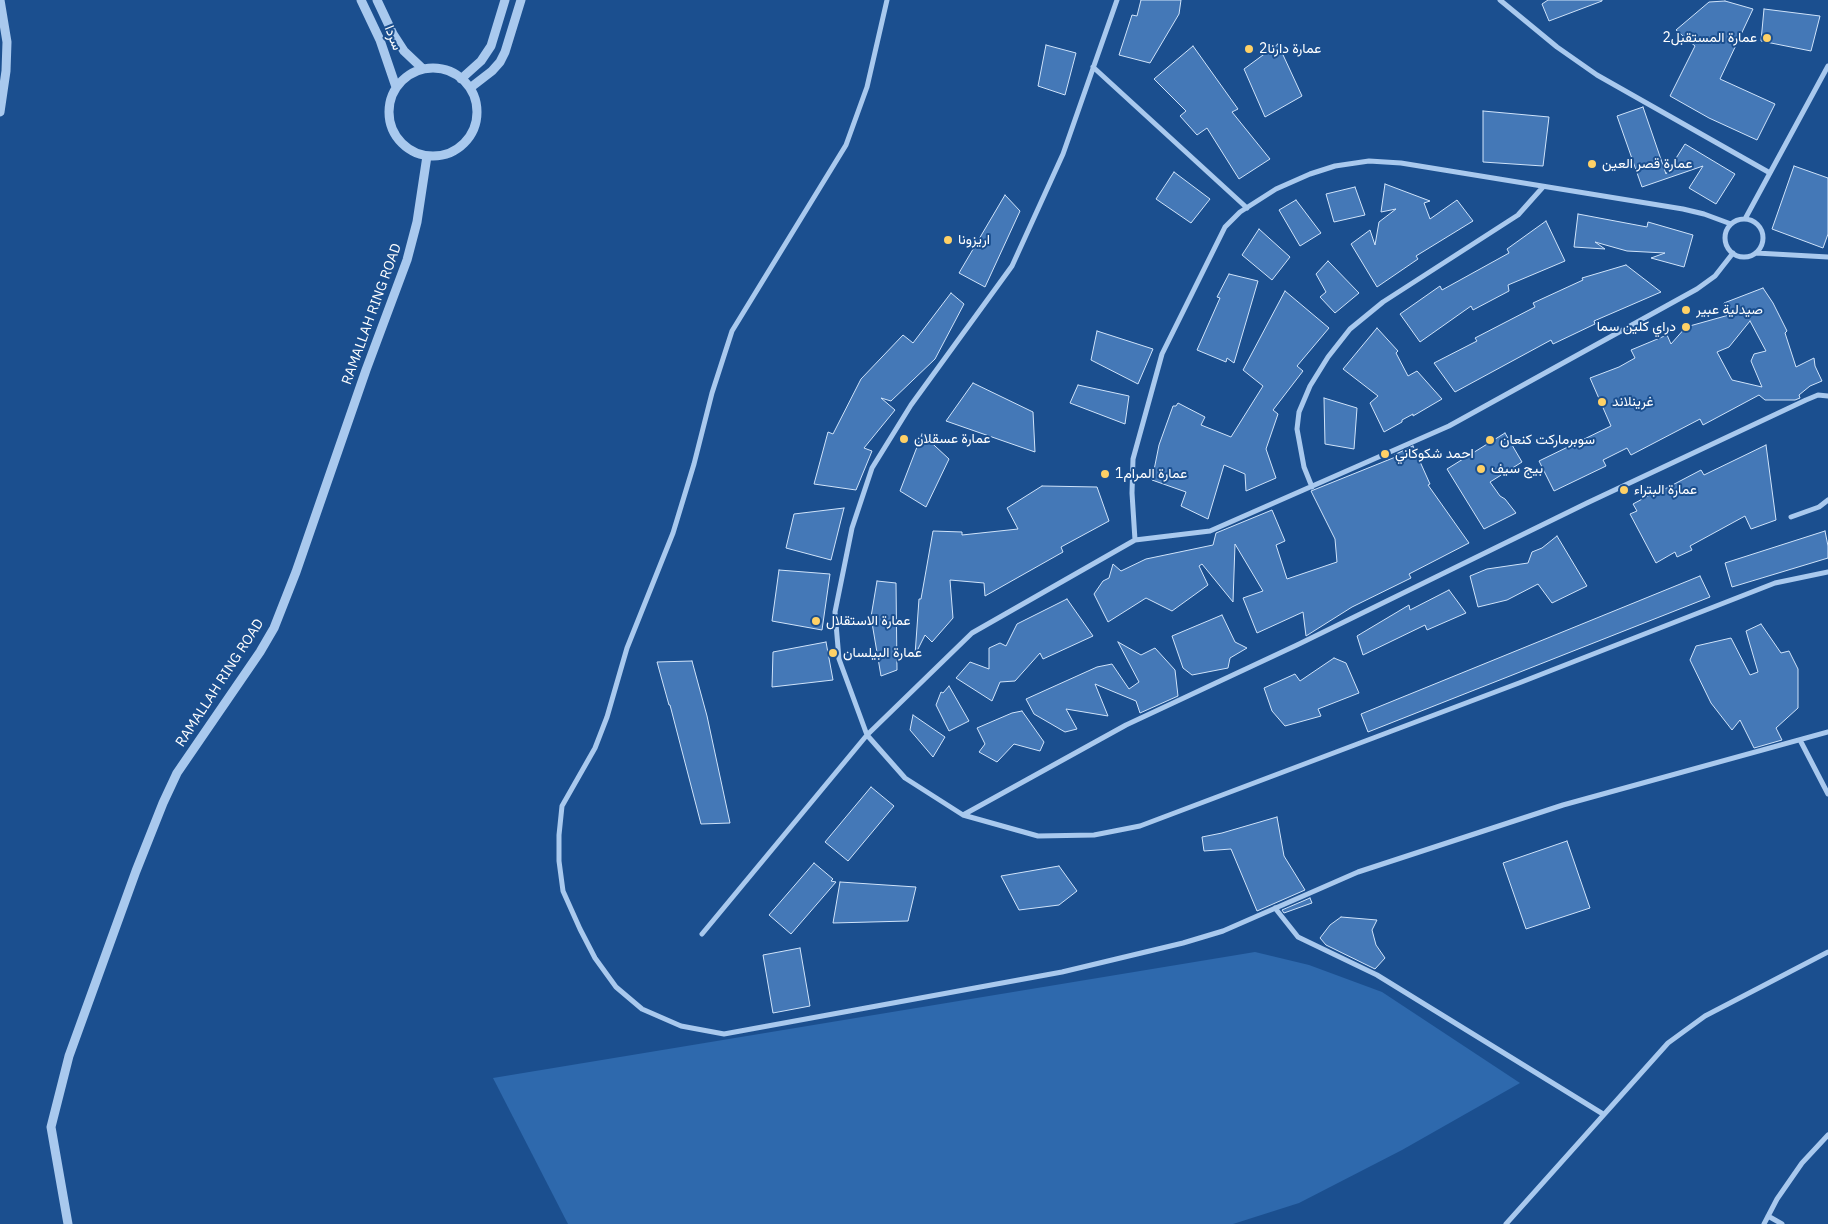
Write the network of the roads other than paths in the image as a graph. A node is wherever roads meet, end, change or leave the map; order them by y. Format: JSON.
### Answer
{"nodes":[{"id":1,"x":0,"y":0,"type":"edge"},
{"id":2,"x":361,"y":0,"type":"edge"},
{"id":3,"x":377,"y":0,"type":"edge"},
{"id":4,"x":505,"y":0,"type":"edge"},
{"id":5,"x":521,"y":0,"type":"edge"},
{"id":6,"x":887,"y":0,"type":"edge"},
{"id":7,"x":1116,"y":0,"type":"edge"},
{"id":8,"x":1500,"y":0,"type":"edge"},
{"id":9,"x":1828,"y":66,"type":"edge"},
{"id":10,"x":1093,"y":67,"type":"junction"},
{"id":11,"x":423,"y":69,"type":"junction"},
{"id":12,"x":461,"y":79,"type":"junction"},
{"id":13,"x":396,"y":87,"type":"junction"},
{"id":14,"x":470,"y":88,"type":"junction"},
{"id":15,"x":0,"y":112,"type":"edge"},
{"id":16,"x":427,"y":156,"type":"junction"},
{"id":17,"x":1770,"y":173,"type":"junction"},
{"id":18,"x":1543,"y":187,"type":"junction"},
{"id":19,"x":1247,"y":208,"type":"junction"},
{"id":20,"x":1745,"y":219,"type":"junction"},
{"id":21,"x":1730,"y":224,"type":"junction"},
{"id":22,"x":1733,"y":253,"type":"junction"},
{"id":23,"x":1756,"y":253,"type":"junction"},
{"id":24,"x":1828,"y":256,"type":"edge"},
{"id":25,"x":1828,"y":396,"type":"edge"},
{"id":26,"x":1312,"y":487,"type":"junction"},
{"id":27,"x":1828,"y":500,"type":"edge"},
{"id":28,"x":1791,"y":517,"type":"dead end"},
{"id":29,"x":1135,"y":540,"type":"junction"},
{"id":30,"x":1828,"y":572,"type":"edge"},
{"id":31,"x":1828,"y":732,"type":"edge"},
{"id":32,"x":867,"y":734,"type":"junction"},
{"id":33,"x":1800,"y":740,"type":"junction"},
{"id":34,"x":1828,"y":794,"type":"edge"},
{"id":35,"x":963,"y":815,"type":"junction"},
{"id":36,"x":1274,"y":908,"type":"junction"},
{"id":37,"x":702,"y":934,"type":"dead end"},
{"id":38,"x":1828,"y":952,"type":"edge"},
{"id":39,"x":1603,"y":1114,"type":"junction"},
{"id":40,"x":1828,"y":1135,"type":"edge"},
{"id":41,"x":1768,"y":1216,"type":"junction"},
{"id":42,"x":68,"y":1224,"type":"edge"},
{"id":43,"x":1506,"y":1224,"type":"edge"},
{"id":44,"x":1764,"y":1224,"type":"edge"},
{"id":45,"x":1782,"y":1224,"type":"edge"}],
"edges":[{"from":1,"to":15,"type":"street"},
{"from":2,"to":13,"type":"street","name":"سردا"},
{"from":3,"to":11,"type":"street","name":"سردا"},
{"from":4,"to":12,"type":"street"},
{"from":5,"to":14,"type":"street"},
{"from":6,"to":36,"type":"street"},
{"from":7,"to":10,"type":"street"},
{"from":8,"to":17,"type":"street"},
{"from":9,"to":17,"type":"street"},
{"from":10,"to":19,"type":"street"},
{"from":10,"to":32,"type":"street"},
{"from":11,"to":12,"type":"street"},
{"from":11,"to":13,"type":"street"},
{"from":12,"to":14,"type":"street"},
{"from":13,"to":16,"type":"street"},
{"from":14,"to":16,"type":"street"},
{"from":16,"to":42,"type":"street","name":"RAMALLAH RING ROAD"},
{"from":17,"to":20,"type":"street"},
{"from":18,"to":19,"type":"street"},
{"from":18,"to":21,"type":"street"},
{"from":18,"to":26,"type":"street"},
{"from":19,"to":29,"type":"street"},
{"from":20,"to":21,"type":"street"},
{"from":20,"to":23,"type":"street"},
{"from":21,"to":22,"type":"street"},
{"from":22,"to":23,"type":"street"},
{"from":22,"to":26,"type":"street"},
{"from":23,"to":24,"type":"street"},
{"from":25,"to":35,"type":"street"},
{"from":26,"to":29,"type":"street"},
{"from":27,"to":28,"type":"street"},
{"from":29,"to":32,"type":"street"},
{"from":30,"to":35,"type":"street"},
{"from":31,"to":33,"type":"street"},
{"from":32,"to":35,"type":"street"},
{"from":32,"to":37,"type":"street"},
{"from":33,"to":34,"type":"street"},
{"from":33,"to":36,"type":"street"},
{"from":36,"to":39,"type":"street"},
{"from":38,"to":39,"type":"street"},
{"from":39,"to":43,"type":"street"},
{"from":40,"to":41,"type":"street"},
{"from":41,"to":44,"type":"street"},
{"from":41,"to":45,"type":"street"}]}
